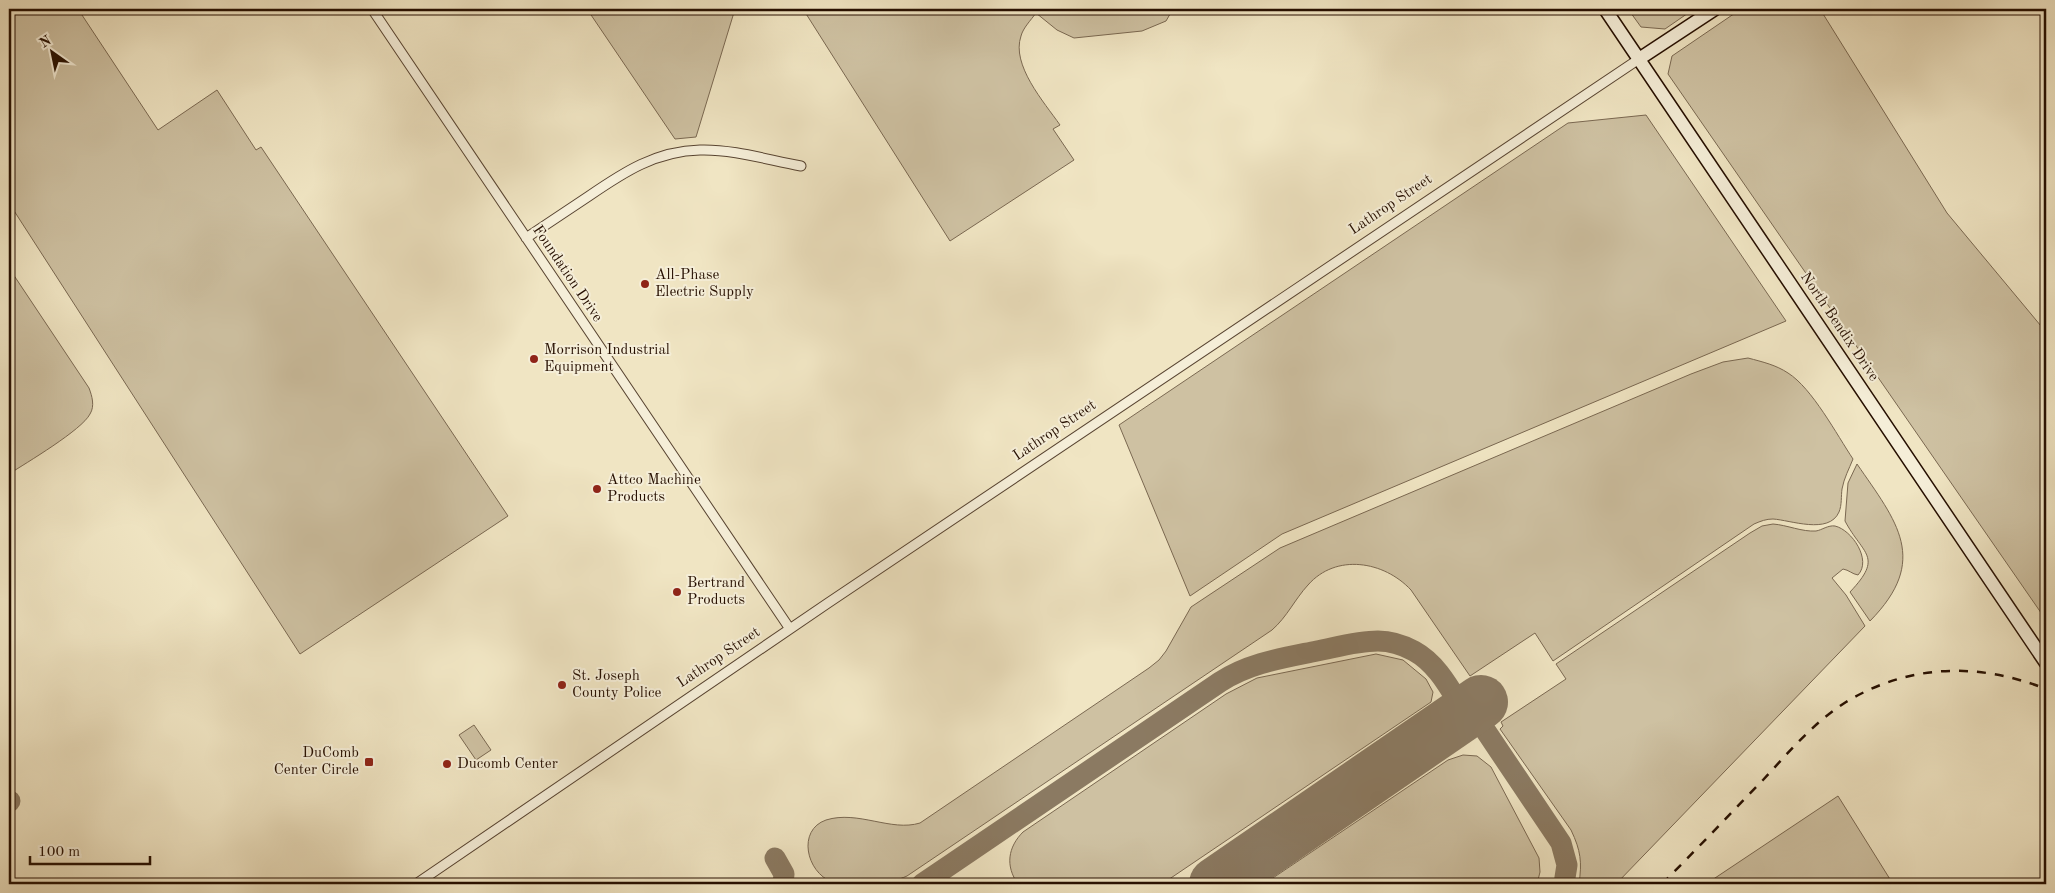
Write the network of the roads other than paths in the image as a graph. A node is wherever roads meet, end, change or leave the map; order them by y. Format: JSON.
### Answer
{"nodes":[{"id":1,"x":372,"y":9,"type":"edge"},
{"id":2,"x":1605,"y":9,"type":"edge"},
{"id":3,"x":1715,"y":9,"type":"edge"},
{"id":4,"x":1639,"y":59,"type":"junction"},
{"id":5,"x":801,"y":166,"type":"dead end"},
{"id":6,"x":526,"y":238,"type":"junction"},
{"id":7,"x":790,"y":629,"type":"junction"},
{"id":8,"x":2046,"y":663,"type":"edge"},
{"id":9,"x":416,"y":884,"type":"edge"}],
"edges":[{"from":1,"to":6,"type":"street","name":"Foundation Drive"},
{"from":2,"to":4,"type":"street","name":"North Bendix Drive"},
{"from":3,"to":4,"type":"street","name":"Lathrop Street"},
{"from":4,"to":7,"type":"street","name":"Lathrop Street"},
{"from":4,"to":8,"type":"street","name":"North Bendix Drive"},
{"from":5,"to":6,"type":"street"},
{"from":6,"to":7,"type":"street","name":"Foundation Drive"},
{"from":7,"to":9,"type":"street","name":"Lathrop Street"}]}
